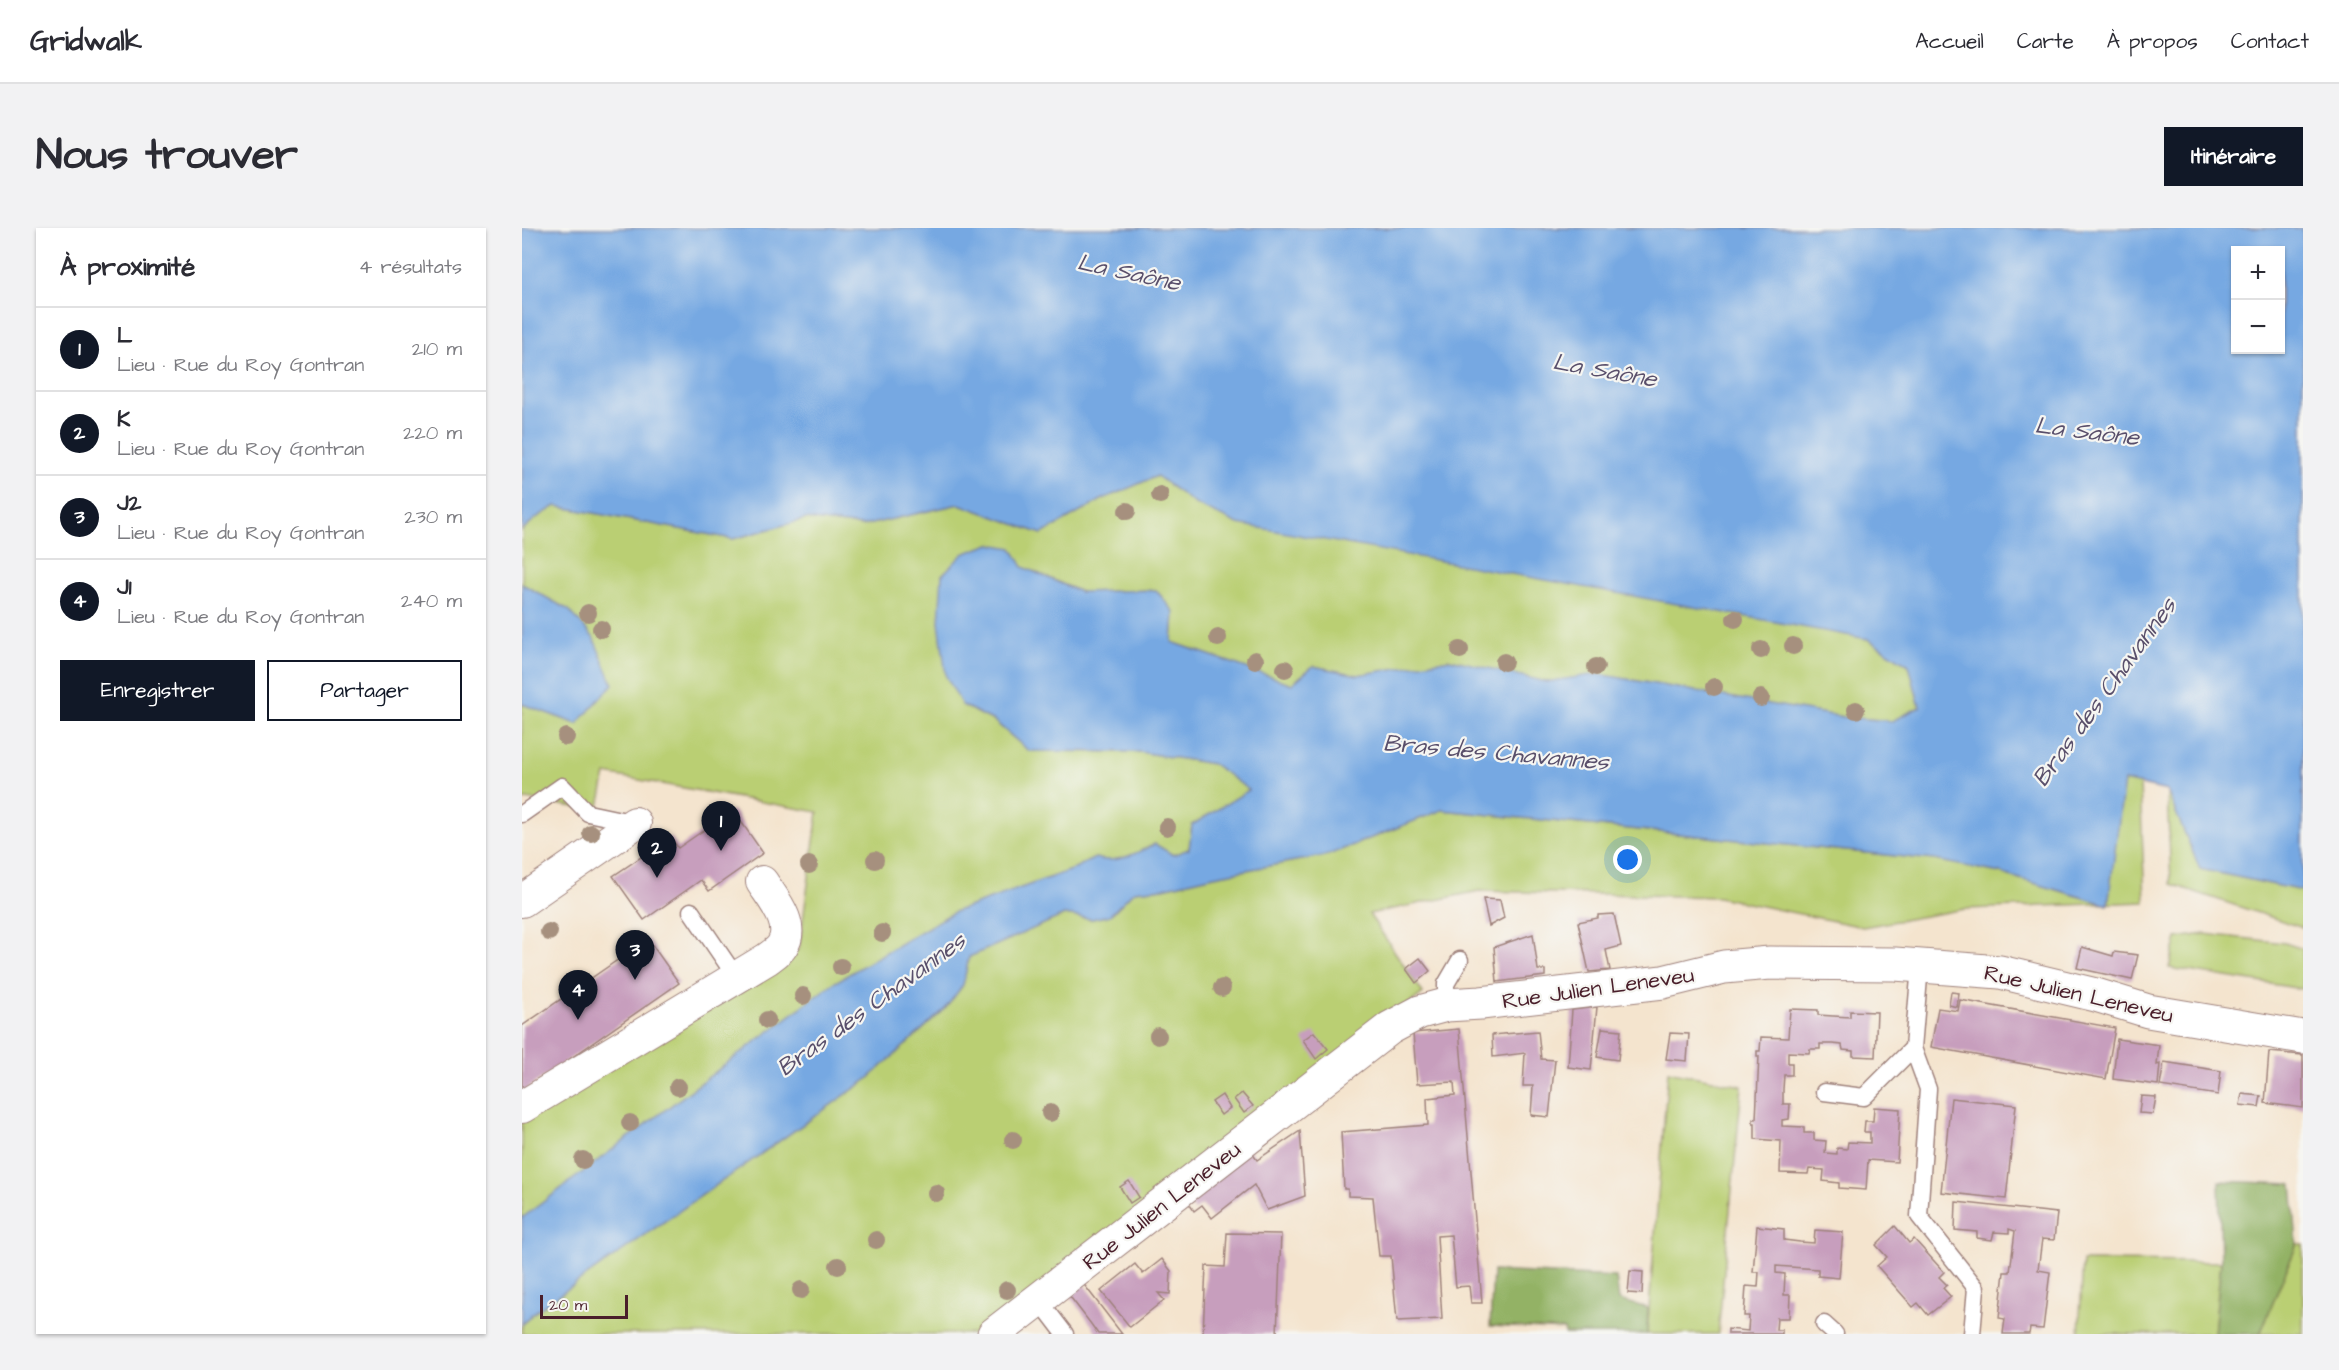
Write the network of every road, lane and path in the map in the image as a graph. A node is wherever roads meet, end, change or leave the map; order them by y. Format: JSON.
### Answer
{"nodes":[{"id":1,"x":522,"y":814,"type":"edge"},
{"id":2,"x":635,"y":823,"type":"joint"},
{"id":3,"x":762,"y":882,"type":"dead end"},
{"id":4,"x":522,"y":902,"type":"edge"},
{"id":5,"x":691,"y":910,"type":"dead end"},
{"id":6,"x":1460,"y":960,"type":"dead end"},
{"id":7,"x":1920,"y":966,"type":"junction"},
{"id":8,"x":736,"y":977,"type":"junction"},
{"id":9,"x":1446,"y":1005,"type":"junction"},
{"id":10,"x":2303,"y":1037,"type":"edge"},
{"id":11,"x":1913,"y":1048,"type":"junction"},
{"id":12,"x":1824,"y":1092,"type":"dead end"},
{"id":13,"x":522,"y":1107,"type":"edge"},
{"id":14,"x":1038,"y":1300,"type":"junction"},
{"id":15,"x":994,"y":1334,"type":"edge"},
{"id":16,"x":1065,"y":1334,"type":"edge"},
{"id":17,"x":1972,"y":1334,"type":"edge"}],
"edges":[{"from":1,"to":2,"type":"lane"},
{"from":2,"to":4,"type":"street"},
{"from":3,"to":8,"type":"street"},
{"from":5,"to":8,"type":"lane"},
{"from":6,"to":9,"type":"lane"},
{"from":7,"to":9,"type":"street","name":"Rue Julien Leneveu"},
{"from":7,"to":10,"type":"street","name":"Rue Julien Leneveu"},
{"from":7,"to":11,"type":"lane"},
{"from":8,"to":13,"type":"street"},
{"from":9,"to":14,"type":"street","name":"Rue Julien Leneveu"},
{"from":11,"to":12,"type":"lane"},
{"from":11,"to":17,"type":"lane"},
{"from":14,"to":15,"type":"street","name":"Rue Julien Leneveu"},
{"from":14,"to":16,"type":"lane"}]}
